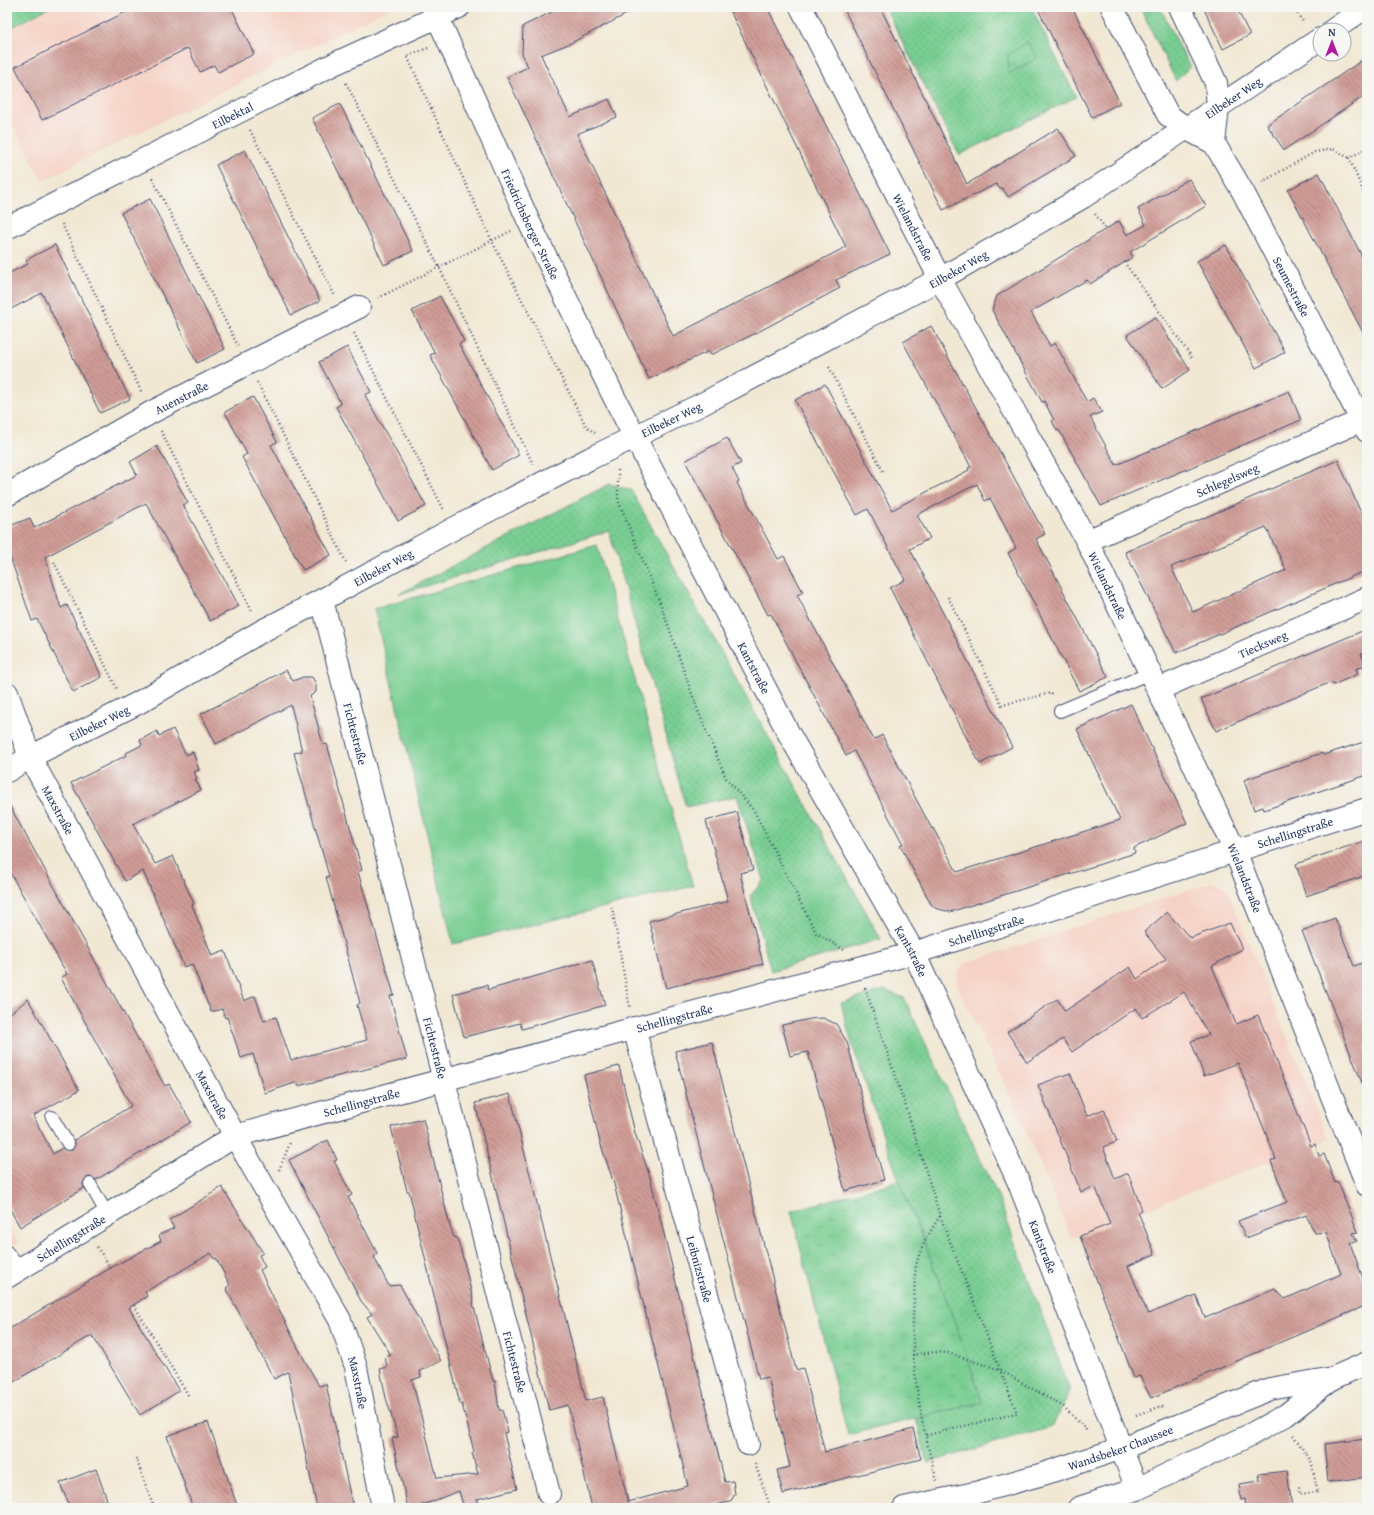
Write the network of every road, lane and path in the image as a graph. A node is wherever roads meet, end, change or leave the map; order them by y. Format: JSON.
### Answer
{"nodes":[{"id":1,"x":459,"y":7,"type":"edge"},
{"id":2,"x":801,"y":7,"type":"edge"},
{"id":3,"x":1112,"y":7,"type":"edge"},
{"id":4,"x":1180,"y":7,"type":"edge"},
{"id":5,"x":1294,"y":7,"type":"edge"},
{"id":6,"x":1366,"y":7,"type":"edge"},
{"id":7,"x":435,"y":12,"type":"edge"},
{"id":8,"x":1344,"y":22,"type":"edge"},
{"id":9,"x":1304,"y":23,"type":"dead end"},
{"id":10,"x":448,"y":40,"type":"junction"},
{"id":11,"x":1312,"y":44,"type":"edge"},
{"id":12,"x":336,"y":64,"type":"junction"},
{"id":13,"x":1218,"y":108,"type":"junction"},
{"id":14,"x":1187,"y":129,"type":"junction"},
{"id":15,"x":1214,"y":143,"type":"junction"},
{"id":16,"x":1367,"y":148,"type":"edge"},
{"id":17,"x":1349,"y":158,"type":"junction"},
{"id":18,"x":143,"y":160,"type":"junction"},
{"id":19,"x":1243,"y":192,"type":"junction"},
{"id":20,"x":1367,"y":200,"type":"edge"},
{"id":21,"x":7,"y":228,"type":"edge"},
{"id":22,"x":492,"y":241,"type":"junction"},
{"id":23,"x":1124,"y":262,"type":"dead end"},
{"id":24,"x":439,"y":267,"type":"junction"},
{"id":25,"x":940,"y":279,"type":"junction"},
{"id":26,"x":360,"y":307,"type":"joint"},
{"id":27,"x":240,"y":348,"type":"dead end"},
{"id":28,"x":1193,"y":359,"type":"dead end"},
{"id":29,"x":829,"y":367,"type":"dead end"},
{"id":30,"x":256,"y":379,"type":"dead end"},
{"id":31,"x":1365,"y":423,"type":"edge"},
{"id":32,"x":598,"y":435,"type":"dead end"},
{"id":33,"x":635,"y":438,"type":"junction"},
{"id":34,"x":618,"y":470,"type":"dead end"},
{"id":35,"x":884,"y":473,"type":"dead end"},
{"id":36,"x":542,"y":482,"type":"junction"},
{"id":37,"x":7,"y":494,"type":"edge"},
{"id":38,"x":1087,"y":541,"type":"junction"},
{"id":39,"x":54,"y":562,"type":"dead end"},
{"id":40,"x":355,"y":581,"type":"junction"},
{"id":41,"x":948,"y":597,"type":"dead end"},
{"id":42,"x":1367,"y":598,"type":"edge"},
{"id":43,"x":322,"y":600,"type":"junction"},
{"id":44,"x":1154,"y":681,"type":"junction"},
{"id":45,"x":7,"y":693,"type":"edge"},
{"id":46,"x":127,"y":709,"type":"junction"},
{"id":47,"x":1060,"y":711,"type":"joint"},
{"id":48,"x":30,"y":757,"type":"junction"},
{"id":49,"x":7,"y":771,"type":"edge"},
{"id":50,"x":1367,"y":809,"type":"edge"},
{"id":51,"x":1235,"y":851,"type":"junction"},
{"id":52,"x":612,"y":907,"type":"dead end"},
{"id":53,"x":914,"y":953,"type":"junction"},
{"id":54,"x":858,"y":969,"type":"junction"},
{"id":55,"x":634,"y":1028,"type":"junction"},
{"id":56,"x":443,"y":1080,"type":"junction"},
{"id":57,"x":52,"y":1117,"type":"dead end"},
{"id":58,"x":301,"y":1118,"type":"junction"},
{"id":59,"x":235,"y":1136,"type":"junction"},
{"id":60,"x":68,"y":1144,"type":"dead end"},
{"id":61,"x":90,"y":1184,"type":"dead end"},
{"id":62,"x":1367,"y":1185,"type":"edge"},
{"id":63,"x":269,"y":1194,"type":"junction"},
{"id":64,"x":108,"y":1216,"type":"junction"},
{"id":65,"x":940,"y":1216,"type":"junction"},
{"id":66,"x":85,"y":1230,"type":"junction"},
{"id":67,"x":11,"y":1266,"type":"edge"},
{"id":68,"x":111,"y":1268,"type":"dead end"},
{"id":69,"x":134,"y":1305,"type":"dead end"},
{"id":70,"x":912,"y":1355,"type":"junction"},
{"id":71,"x":1367,"y":1363,"type":"edge"},
{"id":72,"x":1000,"y":1370,"type":"junction"},
{"id":73,"x":1333,"y":1378,"type":"junction"},
{"id":74,"x":188,"y":1395,"type":"dead end"},
{"id":75,"x":1136,"y":1415,"type":"dead end"},
{"id":76,"x":1166,"y":1415,"type":"dead end"},
{"id":77,"x":1282,"y":1418,"type":"junction"},
{"id":78,"x":1087,"y":1431,"type":"dead end"},
{"id":79,"x":924,"y":1436,"type":"junction"},
{"id":80,"x":748,"y":1444,"type":"joint"},
{"id":81,"x":1122,"y":1448,"type":"junction"},
{"id":82,"x":136,"y":1458,"type":"dead end"},
{"id":83,"x":1299,"y":1487,"type":"dead end"},
{"id":84,"x":549,"y":1494,"type":"dead end"},
{"id":85,"x":1128,"y":1497,"type":"edge"},
{"id":86,"x":942,"y":1500,"type":"junction"},
{"id":87,"x":154,"y":1508,"type":"edge"},
{"id":88,"x":383,"y":1508,"type":"edge"},
{"id":89,"x":771,"y":1508,"type":"edge"},
{"id":90,"x":904,"y":1508,"type":"edge"},
{"id":91,"x":1079,"y":1508,"type":"edge"}],
"edges":[{"from":1,"to":7,"type":"street","name":"Eilbektal"},
{"from":2,"to":25,"type":"street","name":"Wielandstraße"},
{"from":3,"to":14,"type":"street"},
{"from":4,"to":13,"type":"street"},
{"from":5,"to":9,"type":"path"},
{"from":6,"to":8,"type":"street"},
{"from":7,"to":10,"type":"street","name":"Friedrichsberger Straße"},
{"from":7,"to":12,"type":"street","name":"Eilbektal"},
{"from":10,"to":22,"type":"path"},
{"from":10,"to":33,"type":"street","name":"Friedrichsberger Straße"},
{"from":11,"to":13,"type":"street","name":"Eilbeker Weg"},
{"from":12,"to":18,"type":"street","name":"Eilbektal"},
{"from":12,"to":24,"type":"path"},
{"from":13,"to":14,"type":"street","name":"Eilbeker Weg"},
{"from":13,"to":15,"type":"street"},
{"from":14,"to":15,"type":"street"},
{"from":14,"to":25,"type":"street","name":"Eilbeker Weg"},
{"from":15,"to":19,"type":"street","name":"Seumestraße"},
{"from":16,"to":17,"type":"path"},
{"from":17,"to":19,"type":"path"},
{"from":17,"to":20,"type":"path"},
{"from":18,"to":21,"type":"street","name":"Eilbektal"},
{"from":18,"to":27,"type":"path"},
{"from":19,"to":31,"type":"street","name":"Seumestraße"},
{"from":22,"to":24,"type":"path"},
{"from":22,"to":32,"type":"path"},
{"from":23,"to":28,"type":"path"},
{"from":24,"to":26,"type":"path"},
{"from":24,"to":36,"type":"path"},
{"from":25,"to":33,"type":"street","name":"Eilbeker Weg"},
{"from":25,"to":38,"type":"street","name":"Wielandstraße"},
{"from":26,"to":37,"type":"street","name":"Auenstraße"},
{"from":29,"to":35,"type":"path"},
{"from":30,"to":40,"type":"path"},
{"from":31,"to":38,"type":"street","name":"Schlegelsweg"},
{"from":33,"to":36,"type":"street","name":"Eilbeker Weg"},
{"from":33,"to":53,"type":"street","name":"Kantstraße"},
{"from":34,"to":54,"type":"path"},
{"from":36,"to":40,"type":"street","name":"Eilbeker Weg"},
{"from":38,"to":44,"type":"street","name":"Wielandstraße"},
{"from":39,"to":46,"type":"path"},
{"from":40,"to":43,"type":"street","name":"Eilbeker Weg"},
{"from":41,"to":47,"type":"path"},
{"from":42,"to":44,"type":"street","name":"Tiecksweg"},
{"from":43,"to":46,"type":"street","name":"Eilbeker Weg"},
{"from":43,"to":56,"type":"street","name":"Fichtestraße"},
{"from":44,"to":47,"type":"lane"},
{"from":44,"to":51,"type":"street","name":"Wielandstraße"},
{"from":45,"to":48,"type":"street","name":"Maxstraße"},
{"from":46,"to":48,"type":"street","name":"Eilbeker Weg"},
{"from":48,"to":49,"type":"street","name":"Eilbeker Weg"},
{"from":48,"to":59,"type":"street","name":"Maxstraße"},
{"from":50,"to":51,"type":"street","name":"Schellingstraße"},
{"from":51,"to":53,"type":"street","name":"Schellingstraße"},
{"from":51,"to":62,"type":"street","name":"Wielandstraße"},
{"from":52,"to":55,"type":"path"},
{"from":53,"to":54,"type":"street","name":"Schellingstraße"},
{"from":53,"to":81,"type":"street","name":"Kantstraße"},
{"from":54,"to":55,"type":"street","name":"Schellingstraße"},
{"from":54,"to":65,"type":"path"},
{"from":55,"to":56,"type":"street","name":"Schellingstraße"},
{"from":55,"to":80,"type":"street","name":"Leibnizstraße"},
{"from":56,"to":58,"type":"street","name":"Schellingstraße"},
{"from":56,"to":84,"type":"street","name":"Fichtestraße"},
{"from":57,"to":60,"type":"lane"},
{"from":58,"to":59,"type":"street","name":"Schellingstraße"},
{"from":58,"to":63,"type":"path"},
{"from":59,"to":63,"type":"street","name":"Maxstraße"},
{"from":59,"to":64,"type":"street","name":"Schellingstraße"},
{"from":61,"to":64,"type":"lane"},
{"from":63,"to":88,"type":"street","name":"Maxstraße"},
{"from":64,"to":66,"type":"street","name":"Schellingstraße"},
{"from":65,"to":70,"type":"path"},
{"from":65,"to":72,"type":"path"},
{"from":66,"to":67,"type":"street","name":"Schellingstraße"},
{"from":66,"to":68,"type":"path"},
{"from":69,"to":74,"type":"path"},
{"from":70,"to":72,"type":"path"},
{"from":70,"to":79,"type":"path"},
{"from":71,"to":73,"type":"street","name":"Wandsbeker Chaussee"},
{"from":72,"to":78,"type":"path"},
{"from":72,"to":79,"type":"path"},
{"from":73,"to":77,"type":"street","name":"Wandsbeker Chaussee"},
{"from":73,"to":81,"type":"street","name":"Wandsbeker Chaussee"},
{"from":75,"to":76,"type":"path"},
{"from":77,"to":83,"type":"path"},
{"from":77,"to":85,"type":"street","name":"Wandsbeker Chaussee"},
{"from":79,"to":86,"type":"path"},
{"from":80,"to":89,"type":"path"},
{"from":81,"to":85,"type":"street","name":"Kantstraße"},
{"from":81,"to":86,"type":"street","name":"Wandsbeker Chaussee"},
{"from":82,"to":87,"type":"path"},
{"from":85,"to":91,"type":"street","name":"Wandsbeker Chaussee"},
{"from":86,"to":90,"type":"street","name":"Wandsbeker Chaussee"}]}
